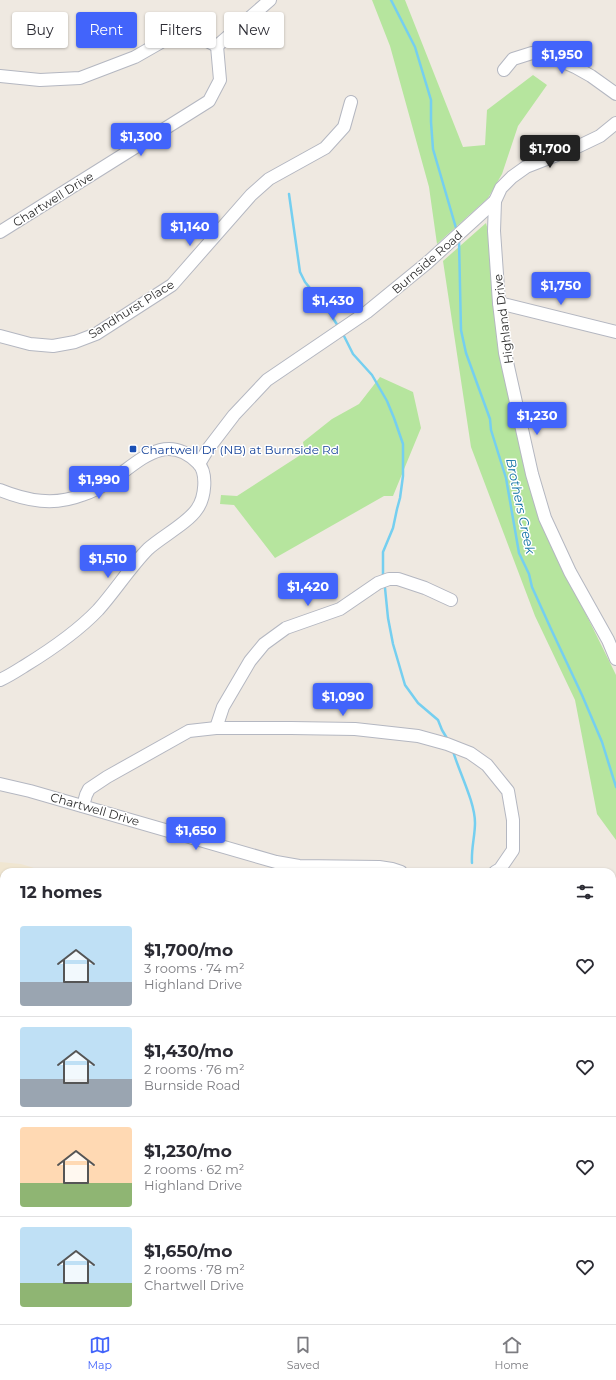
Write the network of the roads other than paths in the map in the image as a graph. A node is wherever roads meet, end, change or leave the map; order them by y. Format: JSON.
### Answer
{"nodes":[{"id":1,"x":270,"y":0,"type":"edge"},
{"id":2,"x":217,"y":46,"type":"junction"},
{"id":3,"x":504,"y":70,"type":"dead end"},
{"id":4,"x":0,"y":76,"type":"edge"},
{"id":5,"x":616,"y":94,"type":"edge"},
{"id":6,"x":351,"y":102,"type":"dead end"},
{"id":7,"x":616,"y":123,"type":"edge"},
{"id":8,"x":616,"y":135,"type":"edge"},
{"id":9,"x":600,"y":136,"type":"junction"},
{"id":10,"x":495,"y":201,"type":"junction"},
{"id":11,"x":0,"y":232,"type":"edge"},
{"id":12,"x":499,"y":302,"type":"junction"},
{"id":13,"x":616,"y":332,"type":"edge"},
{"id":14,"x":0,"y":336,"type":"edge"},
{"id":15,"x":199,"y":464,"type":"junction"},
{"id":16,"x":0,"y":490,"type":"edge"},
{"id":17,"x":451,"y":600,"type":"dead end"},
{"id":18,"x":612,"y":638,"type":"edge"},
{"id":19,"x":616,"y":659,"type":"edge"},
{"id":20,"x":1,"y":677,"type":"edge"},
{"id":21,"x":216,"y":728,"type":"junction"},
{"id":22,"x":0,"y":784,"type":"edge"},
{"id":23,"x":83,"y":806,"type":"junction"},
{"id":24,"x":274,"y":867,"type":"edge"},
{"id":25,"x":386,"y":868,"type":"edge"},
{"id":26,"x":501,"y":868,"type":"edge"}],
"edges":[{"from":1,"to":2,"type":"street"},
{"from":2,"to":4,"type":"street"},
{"from":2,"to":11,"type":"street","name":"Chartwell Drive"},
{"from":3,"to":5,"type":"street"},
{"from":6,"to":14,"type":"street","name":"Sandhurst Place"},
{"from":7,"to":9,"type":"street","name":"Highland Drive"},
{"from":8,"to":9,"type":"street"},
{"from":9,"to":10,"type":"street","name":"Highland Drive"},
{"from":10,"to":12,"type":"street","name":"Highland Drive"},
{"from":10,"to":15,"type":"street","name":"Burnside Road"},
{"from":12,"to":13,"type":"street"},
{"from":12,"to":18,"type":"street","name":"Highland Drive"},
{"from":15,"to":16,"type":"street"},
{"from":15,"to":20,"type":"street"},
{"from":17,"to":21,"type":"street"},
{"from":18,"to":19,"type":"street","name":"Highland Drive"},
{"from":21,"to":23,"type":"street"},
{"from":21,"to":26,"type":"street"},
{"from":22,"to":23,"type":"street","name":"Chartwell Drive"},
{"from":23,"to":24,"type":"street","name":"Chartwell Drive"},
{"from":24,"to":25,"type":"street","name":"Chartwell Drive"}]}
